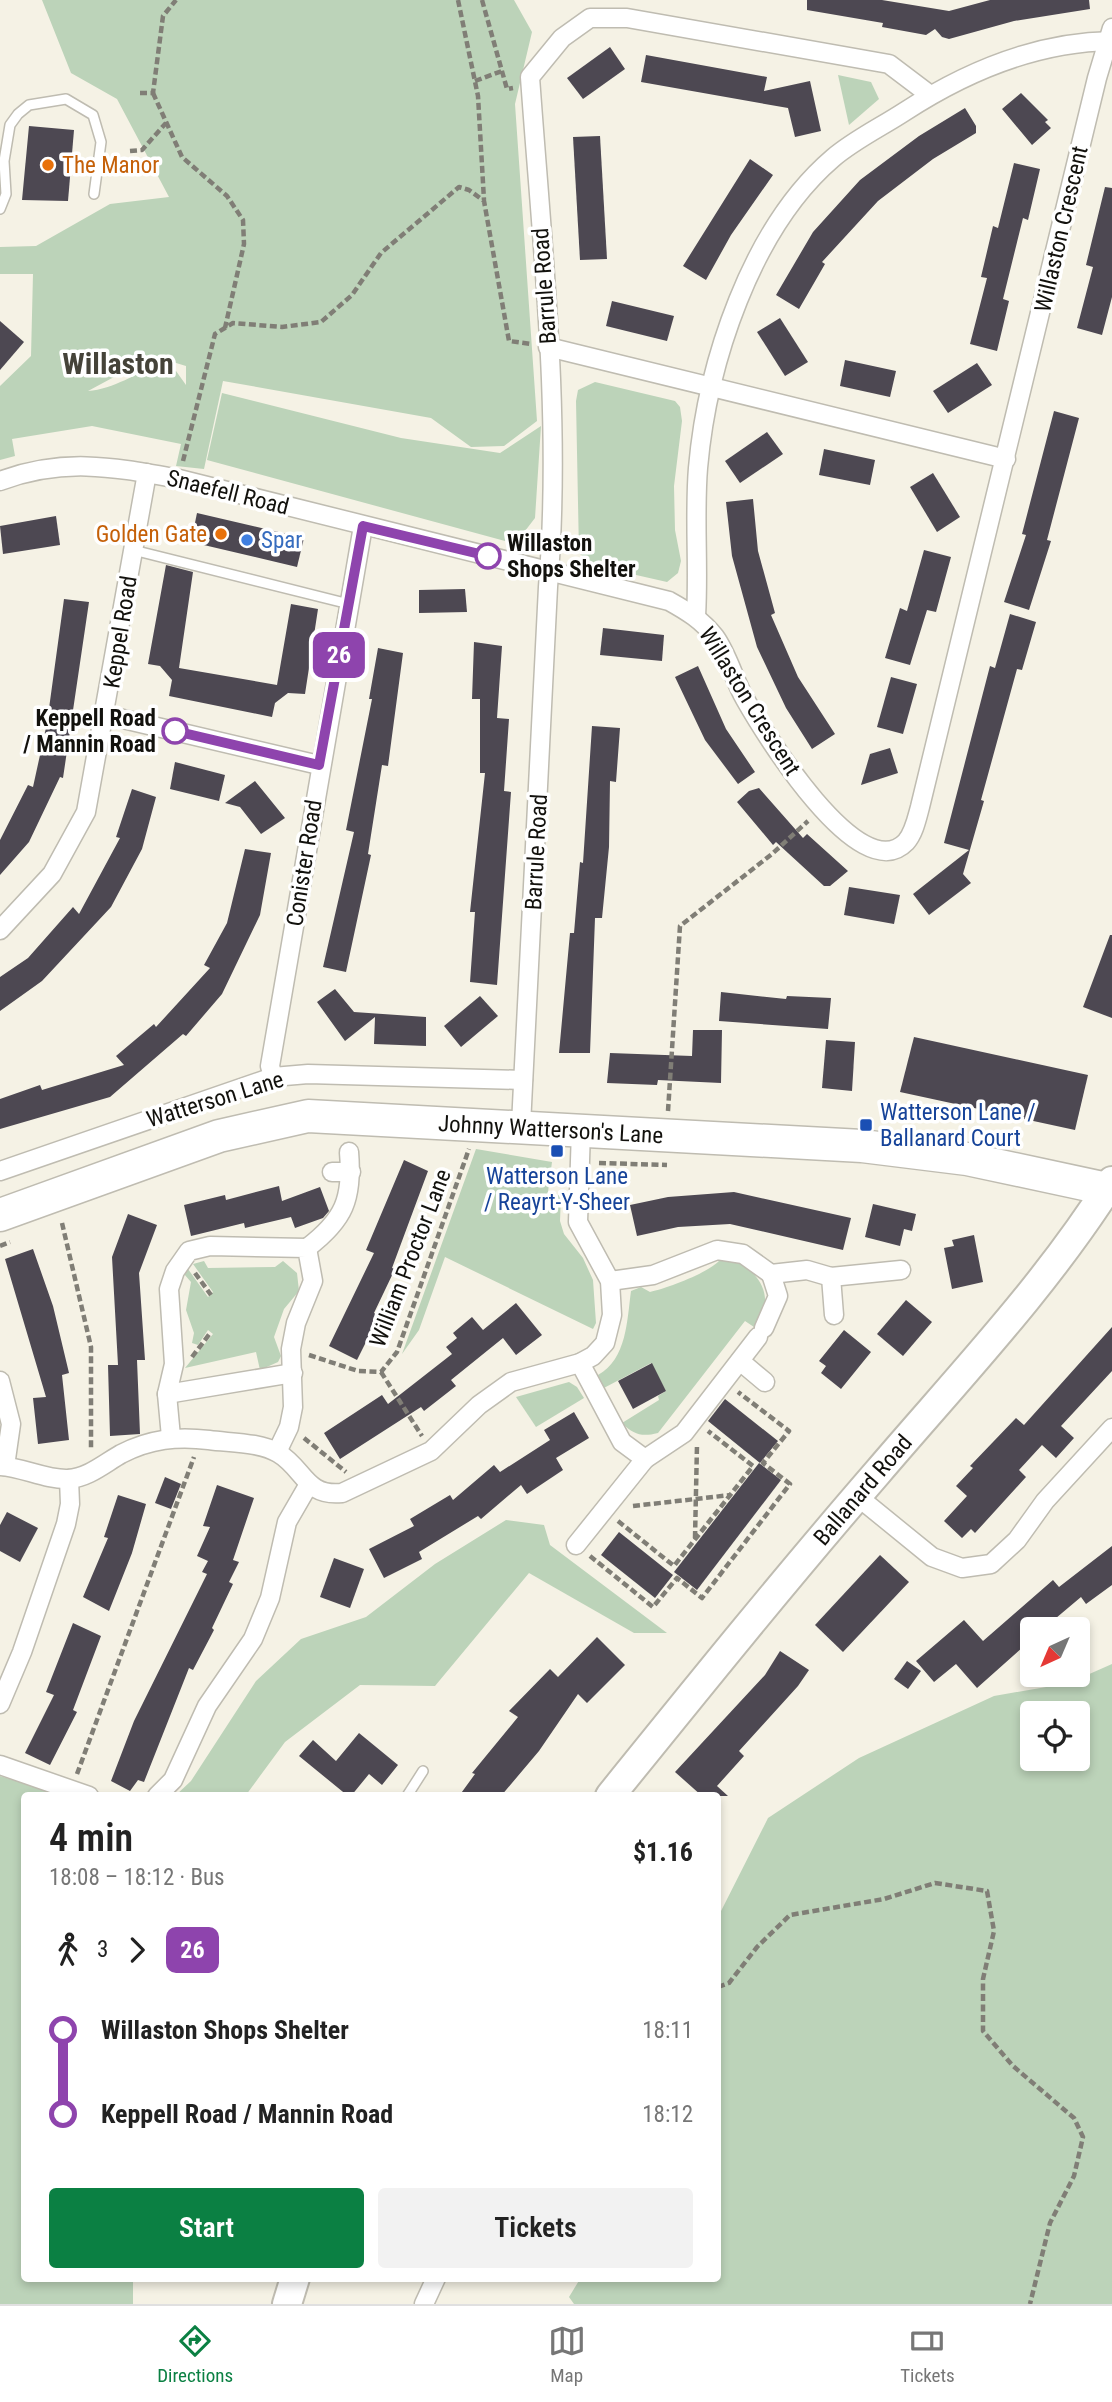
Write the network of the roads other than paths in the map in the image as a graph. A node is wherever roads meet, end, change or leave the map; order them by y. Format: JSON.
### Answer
{"nodes":[{"id":1,"x":1110,"y":37,"type":"edge"},
{"id":2,"x":930,"y":95,"type":"junction"},
{"id":3,"x":94,"y":194,"type":"dead end"},
{"id":4,"x":0,"y":209,"type":"edge"},
{"id":5,"x":548,"y":347,"type":"junction"},
{"id":6,"x":710,"y":385,"type":"junction"},
{"id":7,"x":1006,"y":459,"type":"junction"},
{"id":8,"x":147,"y":473,"type":"junction"},
{"id":9,"x":0,"y":481,"type":"edge"},
{"id":10,"x":363,"y":526,"type":"junction"},
{"id":11,"x":133,"y":550,"type":"junction"},
{"id":12,"x":549,"y":571,"type":"junction"},
{"id":13,"x":349,"y":604,"type":"junction"},
{"id":14,"x":696,"y":616,"type":"junction"},
{"id":15,"x":106,"y":715,"type":"junction"},
{"id":16,"x":319,"y":765,"type":"junction"},
{"id":17,"x":0,"y":930,"type":"edge"},
{"id":18,"x":273,"y":1077,"type":"junction"},
{"id":19,"x":523,"y":1080,"type":"junction"},
{"id":20,"x":521,"y":1125,"type":"junction"},
{"id":21,"x":581,"y":1130,"type":"junction"},
{"id":22,"x":349,"y":1152,"type":"dead end"},
{"id":23,"x":0,"y":1171,"type":"edge"},
{"id":24,"x":332,"y":1172,"type":"dead end"},
{"id":25,"x":351,"y":1172,"type":"junction"},
{"id":26,"x":1110,"y":1186,"type":"edge"},
{"id":27,"x":6,"y":1228,"type":"edge"},
{"id":28,"x":307,"y":1248,"type":"junction"},
{"id":29,"x":901,"y":1270,"type":"dead end"},
{"id":30,"x":772,"y":1274,"type":"junction"},
{"id":31,"x":831,"y":1277,"type":"junction"},
{"id":32,"x":610,"y":1281,"type":"junction"},
{"id":33,"x":834,"y":1315,"type":"dead end"},
{"id":34,"x":740,"y":1361,"type":"junction"},
{"id":35,"x":580,"y":1363,"type":"junction"},
{"id":36,"x":293,"y":1373,"type":"junction"},
{"id":37,"x":0,"y":1381,"type":"edge"},
{"id":38,"x":765,"y":1382,"type":"dead end"},
{"id":39,"x":167,"y":1394,"type":"junction"},
{"id":40,"x":1112,"y":1427,"type":"edge"},
{"id":41,"x":171,"y":1437,"type":"junction"},
{"id":42,"x":277,"y":1452,"type":"junction"},
{"id":43,"x":645,"y":1459,"type":"junction"},
{"id":44,"x":3,"y":1466,"type":"edge"},
{"id":45,"x":69,"y":1479,"type":"junction"},
{"id":46,"x":309,"y":1484,"type":"junction"},
{"id":47,"x":857,"y":1496,"type":"junction"},
{"id":48,"x":576,"y":1545,"type":"road end"},
{"id":49,"x":0,"y":1704,"type":"edge"},
{"id":50,"x":0,"y":1765,"type":"edge"},
{"id":51,"x":423,"y":1771,"type":"dead end"},
{"id":52,"x":80,"y":1792,"type":"edge"},
{"id":53,"x":160,"y":1792,"type":"edge"},
{"id":54,"x":410,"y":1792,"type":"edge"},
{"id":55,"x":613,"y":1792,"type":"edge"},
{"id":56,"x":294,"y":2282,"type":"edge"},
{"id":57,"x":434,"y":2282,"type":"edge"},
{"id":58,"x":287,"y":2304,"type":"edge"},
{"id":59,"x":424,"y":2304,"type":"edge"}],
"edges":[{"from":1,"to":2,"type":"street"},
{"from":1,"to":7,"type":"street","name":"Willaston Crescent"},
{"from":2,"to":5,"type":"street","name":"Barrule Road"},
{"from":2,"to":6,"type":"street","name":"Willaston Crescent"},
{"from":3,"to":4,"type":"lane"},
{"from":5,"to":6,"type":"street"},
{"from":5,"to":12,"type":"street","name":"Barrule Road"},
{"from":6,"to":7,"type":"street"},
{"from":6,"to":14,"type":"street","name":"Willaston Crescent"},
{"from":7,"to":14,"type":"street","name":"Willaston Crescent"},
{"from":8,"to":9,"type":"street","name":"Snaefell Road"},
{"from":8,"to":10,"type":"street","name":"Snaefell Road"},
{"from":8,"to":11,"type":"street","name":"Keppel Road"},
{"from":10,"to":12,"type":"street","name":"Snaefell Road"},
{"from":10,"to":13,"type":"street","name":"Conister Road"},
{"from":11,"to":13,"type":"lane"},
{"from":11,"to":15,"type":"street","name":"Keppel Road"},
{"from":12,"to":14,"type":"street","name":"Snaefell Road"},
{"from":12,"to":19,"type":"street","name":"Barrule Road"},
{"from":13,"to":16,"type":"street","name":"Conister Road"},
{"from":15,"to":16,"type":"street"},
{"from":15,"to":17,"type":"street","name":"Keppel Road"},
{"from":16,"to":18,"type":"street","name":"Conister Road"},
{"from":18,"to":19,"type":"street","name":"Watterson Lane"},
{"from":18,"to":23,"type":"street","name":"Watterson Lane"},
{"from":19,"to":20,"type":"street","name":"Barrule Road"},
{"from":20,"to":21,"type":"highway","name":"Johnny Watterson's Lane"},
{"from":20,"to":27,"type":"highway","name":"Johnny Watterson's Lane"},
{"from":21,"to":26,"type":"highway","name":"Johnny Watterson's Lane"},
{"from":21,"to":32,"type":"street"},
{"from":22,"to":25,"type":"street"},
{"from":24,"to":25,"type":"street"},
{"from":25,"to":28,"type":"street"},
{"from":26,"to":47,"type":"main road","name":"Ballanard Road"},
{"from":28,"to":36,"type":"street"},
{"from":28,"to":39,"type":"street"},
{"from":29,"to":31,"type":"street"},
{"from":30,"to":31,"type":"street"},
{"from":30,"to":32,"type":"street"},
{"from":30,"to":34,"type":"street"},
{"from":31,"to":33,"type":"street"},
{"from":32,"to":35,"type":"street"},
{"from":34,"to":38,"type":"street"},
{"from":34,"to":43,"type":"street"},
{"from":35,"to":43,"type":"street"},
{"from":35,"to":46,"type":"street"},
{"from":36,"to":39,"type":"street"},
{"from":36,"to":42,"type":"street"},
{"from":37,"to":44,"type":"street"},
{"from":39,"to":41,"type":"street"},
{"from":40,"to":47,"type":"street"},
{"from":41,"to":42,"type":"street"},
{"from":41,"to":45,"type":"street"},
{"from":42,"to":46,"type":"street"},
{"from":43,"to":48,"type":"street"},
{"from":44,"to":45,"type":"street"},
{"from":45,"to":49,"type":"street"},
{"from":46,"to":53,"type":"street"},
{"from":47,"to":55,"type":"main road","name":"Ballanard Road"},
{"from":50,"to":52,"type":"street"},
{"from":51,"to":54,"type":"lane"},
{"from":56,"to":58,"type":"main road"},
{"from":57,"to":59,"type":"street"}]}
